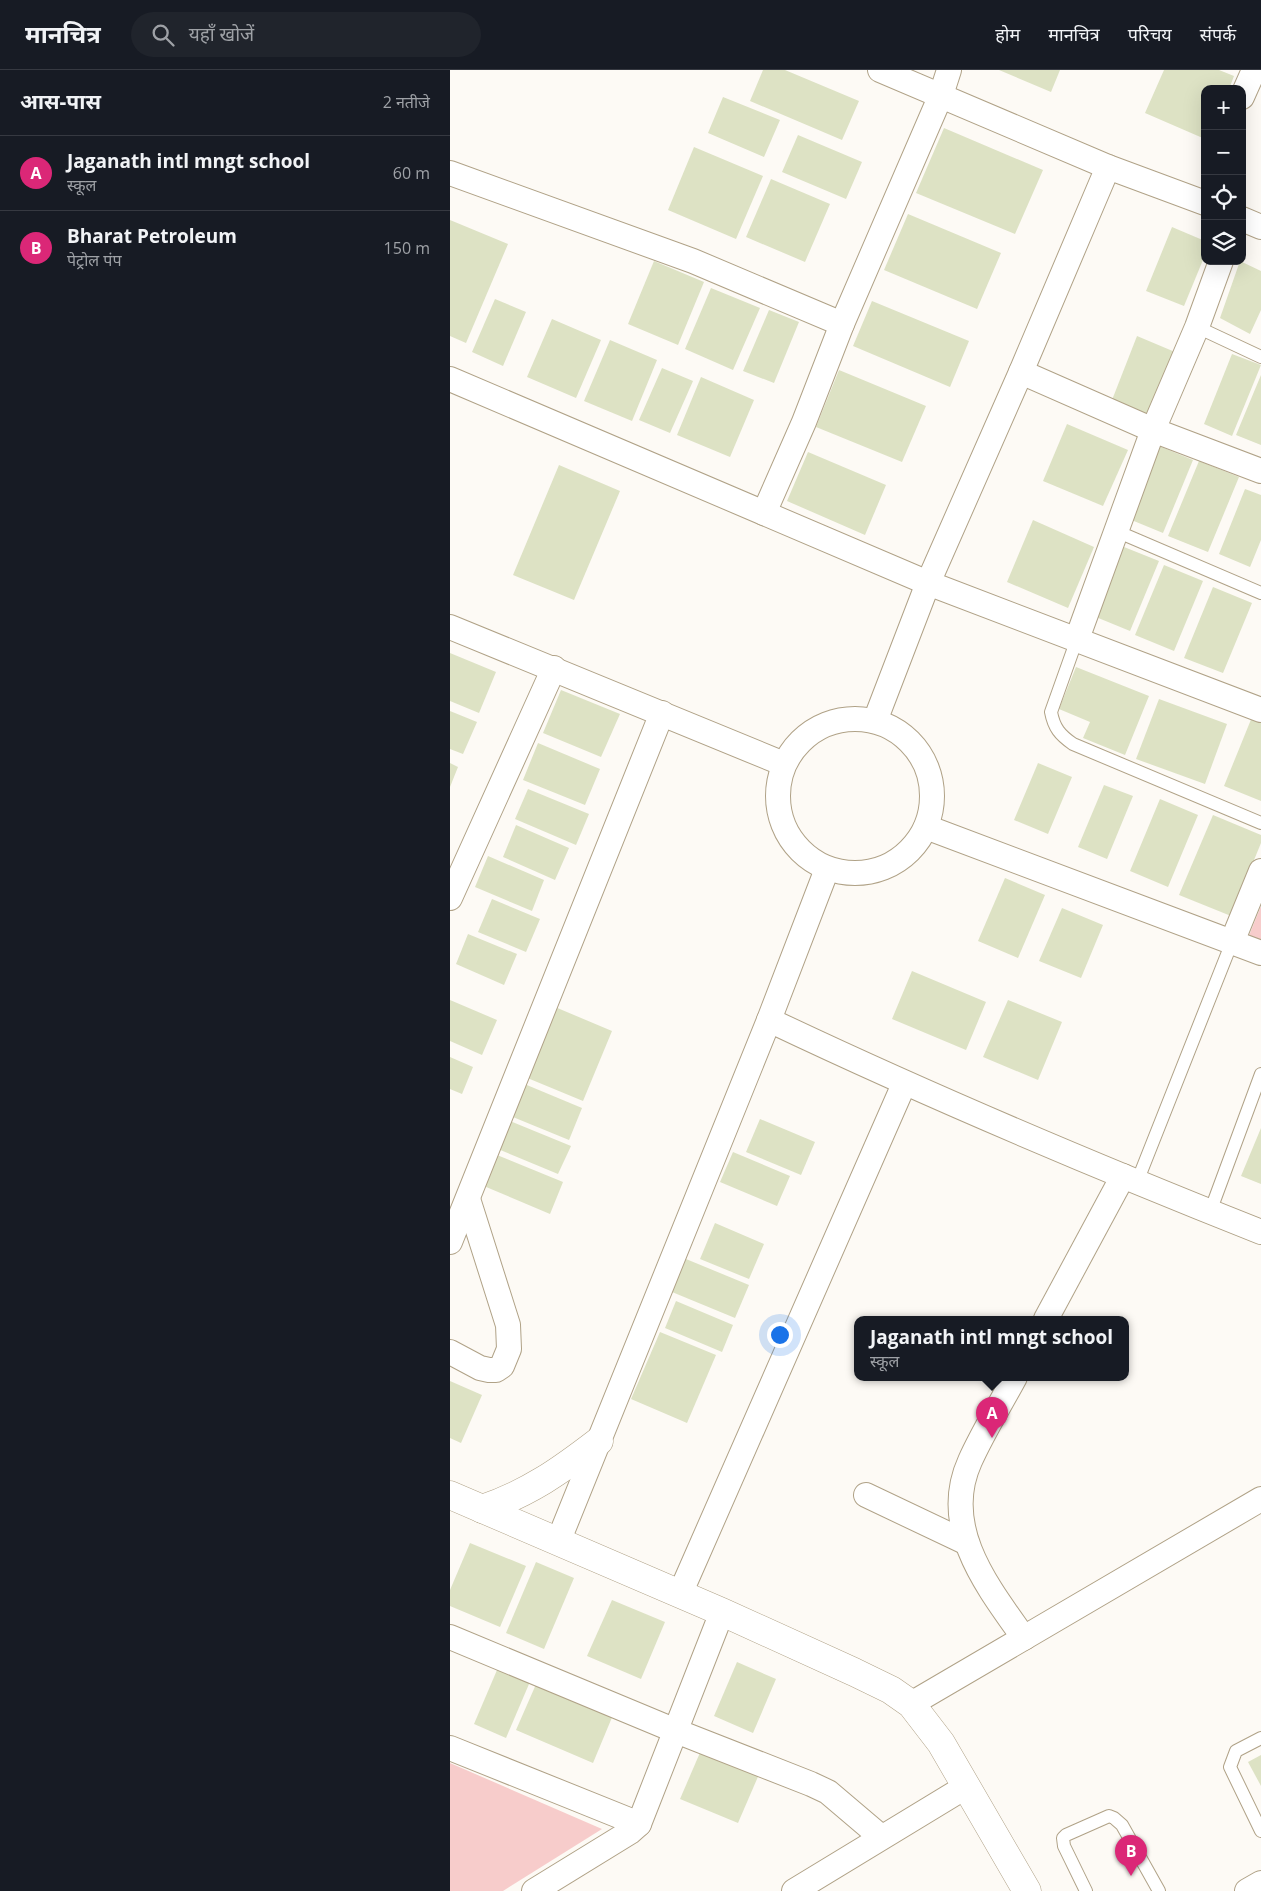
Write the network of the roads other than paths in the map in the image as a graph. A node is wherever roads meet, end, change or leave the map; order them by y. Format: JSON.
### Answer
{"nodes":[{"id":1,"x":880,"y":70,"type":"edge"},
{"id":2,"x":949,"y":70,"type":"edge"},
{"id":3,"x":1254,"y":70,"type":"edge"},
{"id":4,"x":1246,"y":88,"type":"edge"},
{"id":5,"x":941,"y":95,"type":"junction"},
{"id":6,"x":1108,"y":167,"type":"junction"},
{"id":7,"x":450,"y":173,"type":"edge"},
{"id":8,"x":1201,"y":195,"type":"edge"},
{"id":9,"x":1244,"y":220,"type":"edge"},
{"id":10,"x":1261,"y":227,"type":"edge"},
{"id":11,"x":1220,"y":265,"type":"edge"},
{"id":12,"x":842,"y":324,"type":"junction"},
{"id":13,"x":1196,"y":328,"type":"junction"},
{"id":14,"x":1261,"y":357,"type":"edge"},
{"id":15,"x":1021,"y":372,"type":"junction"},
{"id":16,"x":450,"y":379,"type":"edge"},
{"id":17,"x":1153,"y":430,"type":"junction"},
{"id":18,"x":1261,"y":471,"type":"edge"},
{"id":19,"x":764,"y":512,"type":"junction"},
{"id":20,"x":1116,"y":531,"type":"junction"},
{"id":21,"x":928,"y":583,"type":"junction"},
{"id":22,"x":1261,"y":593,"type":"edge"},
{"id":23,"x":450,"y":627,"type":"edge"},
{"id":24,"x":1077,"y":639,"type":"junction"},
{"id":25,"x":554,"y":668,"type":"junction"},
{"id":26,"x":1261,"y":710,"type":"edge"},
{"id":27,"x":662,"y":713,"type":"junction"},
{"id":28,"x":874,"y":721,"type":"junction"},
{"id":29,"x":784,"y":764,"type":"junction"},
{"id":30,"x":1261,"y":822,"type":"edge"},
{"id":31,"x":926,"y":827,"type":"junction"},
{"id":32,"x":827,"y":869,"type":"junction"},
{"id":33,"x":1261,"y":871,"type":"edge"},
{"id":34,"x":450,"y":898,"type":"edge"},
{"id":35,"x":1232,"y":942,"type":"junction"},
{"id":36,"x":1261,"y":953,"type":"edge"},
{"id":37,"x":769,"y":1020,"type":"junction"},
{"id":38,"x":1261,"y":1074,"type":"edge"},
{"id":39,"x":904,"y":1084,"type":"junction"},
{"id":40,"x":1130,"y":1179,"type":"junction"},
{"id":41,"x":468,"y":1199,"type":"junction"},
{"id":42,"x":1210,"y":1212,"type":"junction"},
{"id":43,"x":1261,"y":1232,"type":"edge"},
{"id":44,"x":450,"y":1242,"type":"edge"},
{"id":45,"x":1048,"y":1316,"type":"edge"},
{"id":46,"x":450,"y":1352,"type":"edge"},
{"id":47,"x":1013,"y":1381,"type":"edge"},
{"id":48,"x":599,"y":1441,"type":"junction"},
{"id":49,"x":450,"y":1495,"type":"edge"},
{"id":50,"x":866,"y":1495,"type":"dead end"},
{"id":51,"x":1261,"y":1499,"type":"edge"},
{"id":52,"x":482,"y":1509,"type":"junction"},
{"id":53,"x":558,"y":1542,"type":"junction"},
{"id":54,"x":966,"y":1543,"type":"junction"},
{"id":55,"x":680,"y":1594,"type":"junction"},
{"id":56,"x":722,"y":1612,"type":"junction"},
{"id":57,"x":450,"y":1638,"type":"edge"},
{"id":58,"x":1024,"y":1638,"type":"junction"},
{"id":59,"x":911,"y":1704,"type":"junction"},
{"id":60,"x":676,"y":1731,"type":"junction"},
{"id":61,"x":1261,"y":1738,"type":"edge"},
{"id":62,"x":450,"y":1748,"type":"edge"},
{"id":63,"x":967,"y":1786,"type":"junction"},
{"id":64,"x":639,"y":1824,"type":"junction"},
{"id":65,"x":1261,"y":1831,"type":"edge"},
{"id":66,"x":882,"y":1837,"type":"junction"},
{"id":67,"x":1261,"y":1883,"type":"edge"},
{"id":68,"x":534,"y":1891,"type":"edge"},
{"id":69,"x":794,"y":1891,"type":"edge"},
{"id":70,"x":1027,"y":1891,"type":"edge"},
{"id":71,"x":1086,"y":1891,"type":"edge"},
{"id":72,"x":1159,"y":1891,"type":"edge"},
{"id":73,"x":1247,"y":1891,"type":"edge"}],
"edges":[{"from":1,"to":5,"type":"street"},
{"from":2,"to":5,"type":"street"},
{"from":3,"to":4,"type":"street"},
{"from":5,"to":6,"type":"street"},
{"from":5,"to":12,"type":"street"},
{"from":6,"to":8,"type":"street"},
{"from":6,"to":15,"type":"street"},
{"from":7,"to":12,"type":"street"},
{"from":9,"to":10,"type":"street"},
{"from":11,"to":13,"type":"street"},
{"from":12,"to":19,"type":"street"},
{"from":13,"to":14,"type":"lane"},
{"from":13,"to":17,"type":"street"},
{"from":15,"to":17,"type":"street"},
{"from":15,"to":21,"type":"street"},
{"from":16,"to":19,"type":"street"},
{"from":17,"to":18,"type":"street"},
{"from":17,"to":20,"type":"street"},
{"from":19,"to":21,"type":"street"},
{"from":20,"to":22,"type":"lane"},
{"from":20,"to":24,"type":"street"},
{"from":21,"to":24,"type":"street"},
{"from":21,"to":28,"type":"street"},
{"from":23,"to":25,"type":"street"},
{"from":24,"to":26,"type":"street"},
{"from":24,"to":30,"type":"lane"},
{"from":25,"to":27,"type":"street"},
{"from":25,"to":34,"type":"street"},
{"from":27,"to":29,"type":"street"},
{"from":27,"to":41,"type":"street"},
{"from":28,"to":29,"type":"street"},
{"from":28,"to":31,"type":"street"},
{"from":29,"to":32,"type":"street"},
{"from":31,"to":32,"type":"street"},
{"from":31,"to":35,"type":"street"},
{"from":32,"to":37,"type":"street"},
{"from":33,"to":35,"type":"street"},
{"from":35,"to":36,"type":"street"},
{"from":35,"to":40,"type":"lane"},
{"from":37,"to":39,"type":"street"},
{"from":37,"to":48,"type":"street"},
{"from":38,"to":42,"type":"lane"},
{"from":39,"to":40,"type":"street"},
{"from":39,"to":55,"type":"street"},
{"from":40,"to":42,"type":"street"},
{"from":40,"to":45,"type":"street"},
{"from":41,"to":44,"type":"street"},
{"from":41,"to":46,"type":"street"},
{"from":42,"to":43,"type":"street"},
{"from":47,"to":54,"type":"street"},
{"from":48,"to":52,"type":"street"},
{"from":48,"to":53,"type":"street"},
{"from":49,"to":52,"type":"street"},
{"from":50,"to":54,"type":"street"},
{"from":51,"to":58,"type":"street"},
{"from":52,"to":53,"type":"street"},
{"from":53,"to":55,"type":"street"},
{"from":54,"to":58,"type":"street"},
{"from":55,"to":56,"type":"street"},
{"from":56,"to":59,"type":"street"},
{"from":56,"to":60,"type":"street"},
{"from":57,"to":60,"type":"street"},
{"from":58,"to":59,"type":"street"},
{"from":59,"to":63,"type":"street"},
{"from":60,"to":64,"type":"street"},
{"from":60,"to":66,"type":"street"},
{"from":61,"to":65,"type":"lane"},
{"from":62,"to":64,"type":"street"},
{"from":63,"to":66,"type":"street"},
{"from":63,"to":70,"type":"street"},
{"from":64,"to":68,"type":"street"},
{"from":66,"to":69,"type":"street"},
{"from":67,"to":73,"type":"street"},
{"from":71,"to":72,"type":"lane"}]}
